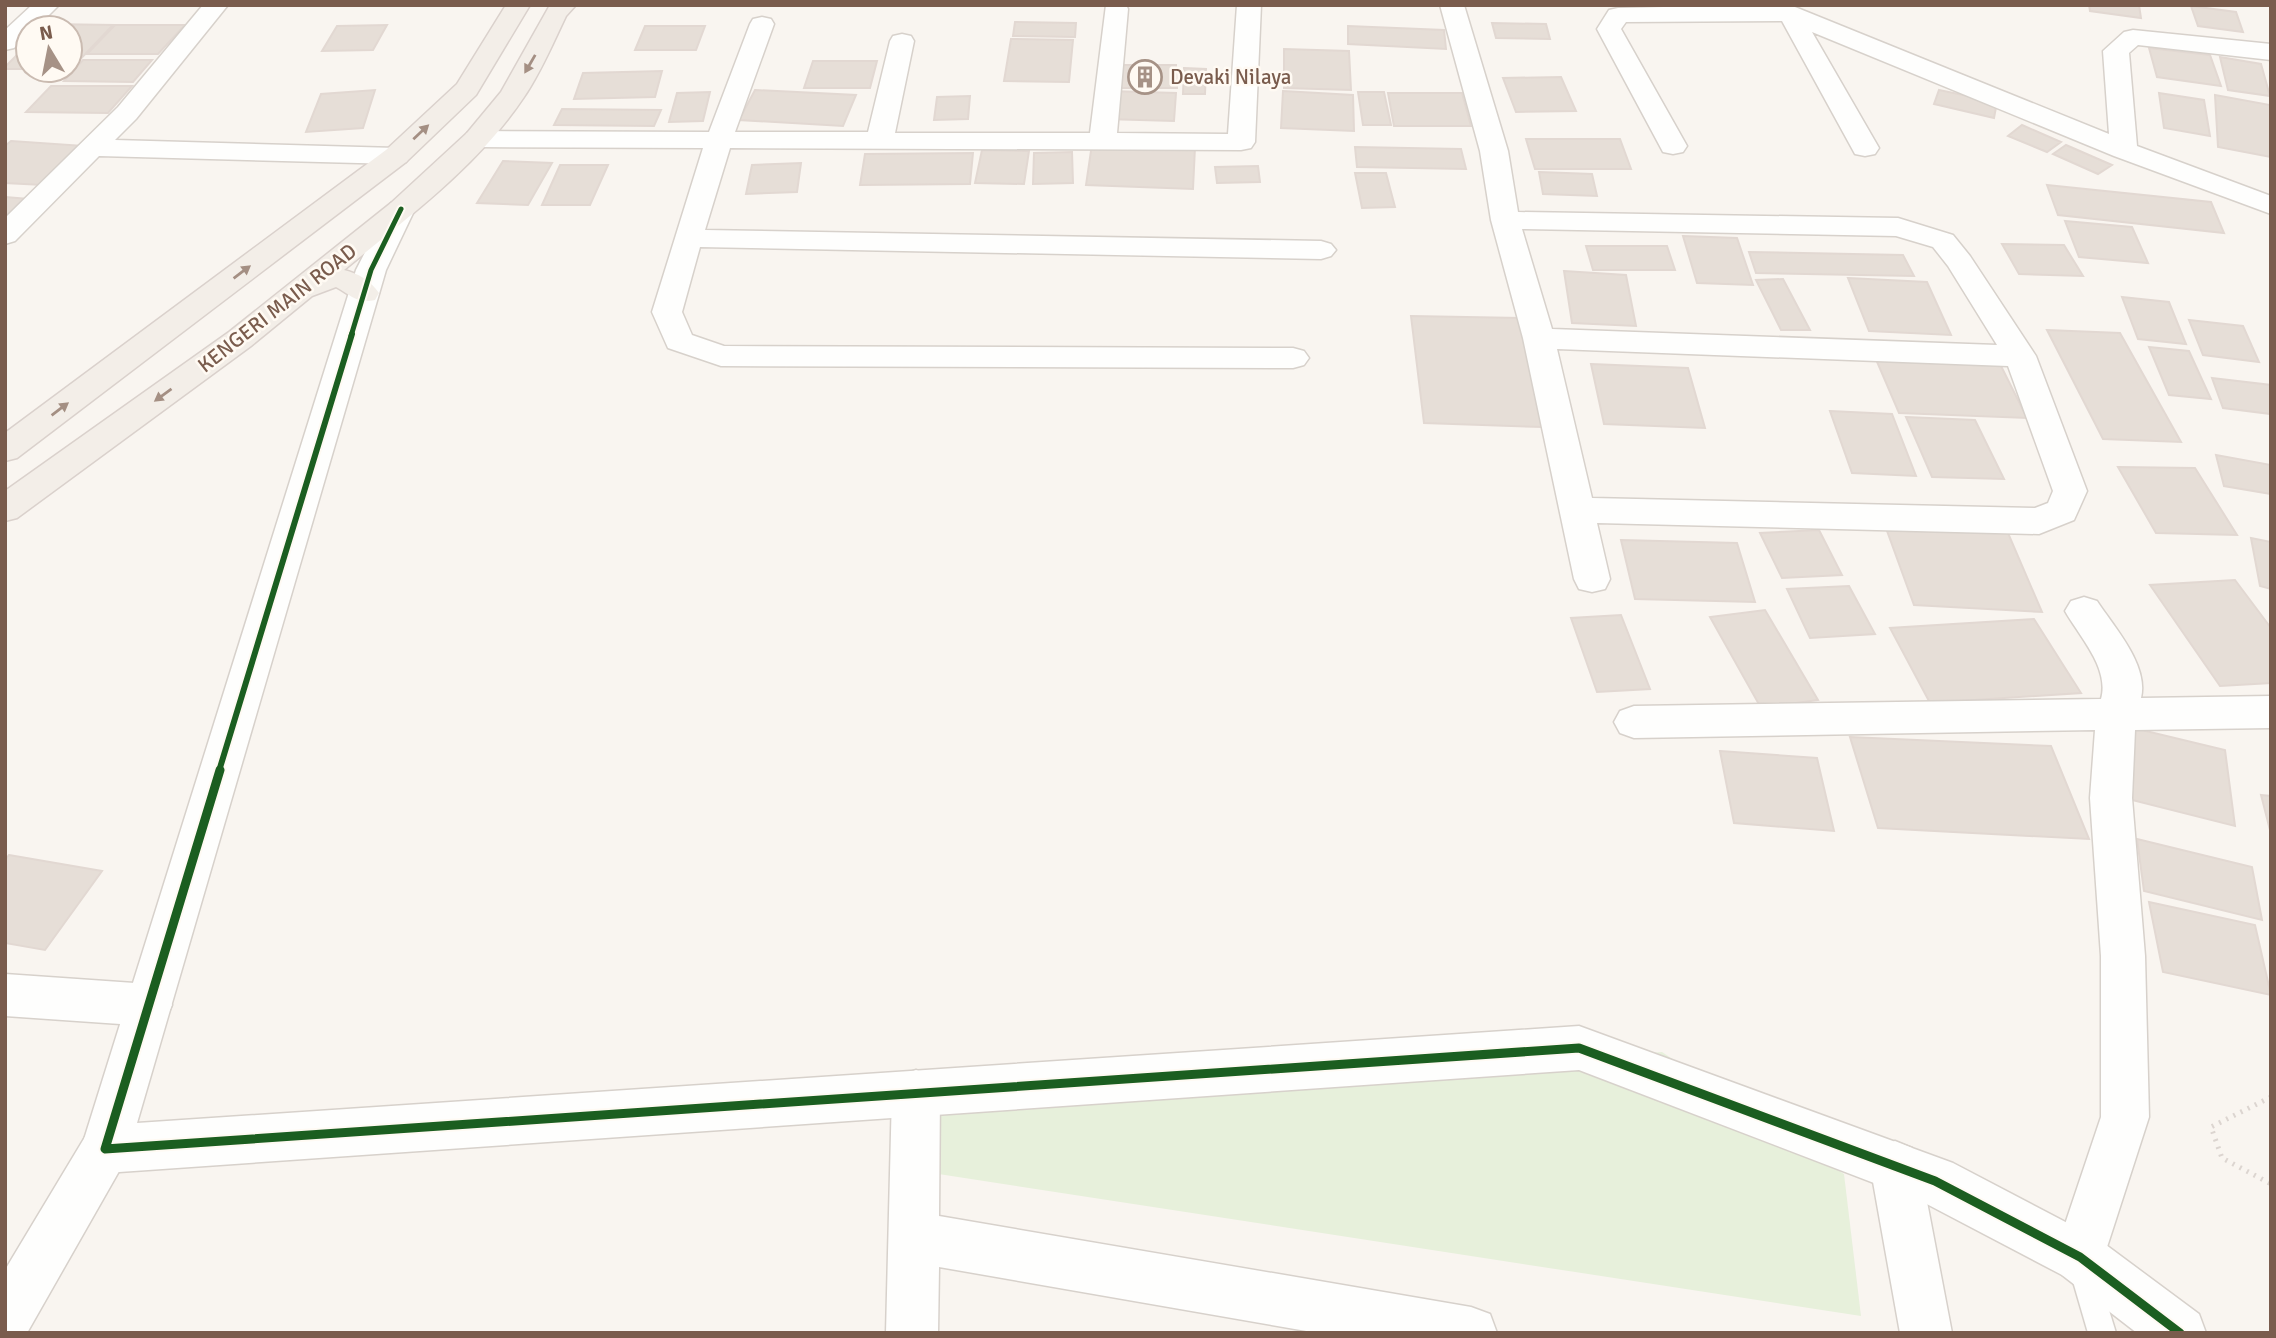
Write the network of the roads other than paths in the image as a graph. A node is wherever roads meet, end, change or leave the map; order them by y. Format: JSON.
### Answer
{"nodes":[{"id":1,"x":47,"y":5,"type":"edge"},
{"id":2,"x":216,"y":5,"type":"edge"},
{"id":3,"x":518,"y":5,"type":"edge"},
{"id":4,"x":564,"y":5,"type":"edge"},
{"id":5,"x":1249,"y":5,"type":"edge"},
{"id":6,"x":1452,"y":5,"type":"edge"},
{"id":7,"x":1116,"y":9,"type":"dead end"},
{"id":8,"x":1779,"y":10,"type":"edge"},
{"id":9,"x":762,"y":24,"type":"dead end"},
{"id":10,"x":902,"y":41,"type":"dead end"},
{"id":11,"x":5,"y":43,"type":"edge"},
{"id":12,"x":2271,"y":52,"type":"edge"},
{"id":13,"x":477,"y":139,"type":"junction"},
{"id":14,"x":719,"y":140,"type":"junction"},
{"id":15,"x":1103,"y":141,"type":"junction"},
{"id":16,"x":879,"y":142,"type":"junction"},
{"id":17,"x":1673,"y":146,"type":"dead end"},
{"id":18,"x":92,"y":148,"type":"junction"},
{"id":19,"x":1865,"y":148,"type":"dead end"},
{"id":20,"x":2123,"y":150,"type":"junction"},
{"id":21,"x":396,"y":156,"type":"junction"},
{"id":22,"x":2271,"y":206,"type":"edge"},
{"id":23,"x":401,"y":209,"type":"junction"},
{"id":24,"x":1505,"y":220,"type":"junction"},
{"id":25,"x":5,"y":235,"type":"edge"},
{"id":26,"x":688,"y":238,"type":"junction"},
{"id":27,"x":1321,"y":250,"type":"dead end"},
{"id":28,"x":299,"y":292,"type":"junction"},
{"id":29,"x":364,"y":293,"type":"junction"},
{"id":30,"x":1539,"y":338,"type":"junction"},
{"id":31,"x":2020,"y":356,"type":"junction"},
{"id":32,"x":1293,"y":358,"type":"dead end"},
{"id":33,"x":10,"y":442,"type":"edge"},
{"id":34,"x":5,"y":509,"type":"edge"},
{"id":35,"x":1576,"y":510,"type":"junction"},
{"id":36,"x":1592,"y":579,"type":"dead end"},
{"id":37,"x":2084,"y":611,"type":"dead end"},
{"id":38,"x":2271,"y":712,"type":"edge"},
{"id":39,"x":2116,"y":716,"type":"junction"},
{"id":40,"x":1634,"y":722,"type":"dead end"},
{"id":41,"x":5,"y":995,"type":"edge"},
{"id":42,"x":149,"y":1005,"type":"junction"},
{"id":43,"x":916,"y":1093,"type":"junction"},
{"id":44,"x":105,"y":1149,"type":"junction"},
{"id":45,"x":1895,"y":1166,"type":"junction"},
{"id":46,"x":914,"y":1237,"type":"junction"},
{"id":47,"x":2080,"y":1257,"type":"junction"},
{"id":48,"x":5,"y":1320,"type":"edge"},
{"id":49,"x":912,"y":1333,"type":"edge"},
{"id":50,"x":1471,"y":1333,"type":"edge"},
{"id":51,"x":1926,"y":1333,"type":"edge"},
{"id":52,"x":2102,"y":1333,"type":"edge"},
{"id":53,"x":2180,"y":1333,"type":"edge"}],
"edges":[{"from":1,"to":11,"type":"street"},
{"from":2,"to":18,"type":"street"},
{"from":21,"to":3,"type":"main road","name":"KENGERI MAIN ROAD","one_way":true},
{"from":4,"to":13,"type":"main road","name":"KENGERI MAIN ROAD","one_way":true},
{"from":5,"to":15,"type":"street"},
{"from":6,"to":24,"type":"street"},
{"from":7,"to":15,"type":"street"},
{"from":8,"to":17,"type":"street"},
{"from":8,"to":19,"type":"street"},
{"from":8,"to":20,"type":"street"},
{"from":9,"to":14,"type":"street"},
{"from":10,"to":16,"type":"street"},
{"from":12,"to":20,"type":"street"},
{"from":13,"to":14,"type":"street"},
{"from":13,"to":23,"type":"main road","name":"KENGERI MAIN ROAD"},
{"from":14,"to":16,"type":"street"},
{"from":14,"to":26,"type":"street"},
{"from":15,"to":16,"type":"street"},
{"from":18,"to":21,"type":"street"},
{"from":18,"to":25,"type":"street"},
{"from":20,"to":22,"type":"street"},
{"from":33,"to":21,"type":"main road","name":"KENGERI MAIN ROAD","one_way":true},
{"from":23,"to":28,"type":"main road","name":"KENGERI MAIN ROAD"},
{"from":23,"to":29,"type":"street"},
{"from":24,"to":30,"type":"street"},
{"from":24,"to":31,"type":"street"},
{"from":26,"to":27,"type":"street"},
{"from":26,"to":32,"type":"street"},
{"from":28,"to":29,"type":"main road"},
{"from":28,"to":34,"type":"main road","name":"KENGERI MAIN ROAD","one_way":true},
{"from":29,"to":42,"type":"street"},
{"from":30,"to":31,"type":"street"},
{"from":30,"to":35,"type":"street"},
{"from":31,"to":35,"type":"street"},
{"from":35,"to":36,"type":"street"},
{"from":37,"to":39,"type":"street"},
{"from":38,"to":39,"type":"street"},
{"from":39,"to":40,"type":"street"},
{"from":39,"to":47,"type":"street"},
{"from":41,"to":42,"type":"street"},
{"from":42,"to":44,"type":"street"},
{"from":43,"to":44,"type":"street"},
{"from":43,"to":45,"type":"street"},
{"from":43,"to":46,"type":"street"},
{"from":44,"to":48,"type":"street"},
{"from":45,"to":47,"type":"street"},
{"from":45,"to":51,"type":"street"},
{"from":46,"to":49,"type":"street"},
{"from":46,"to":50,"type":"street"},
{"from":47,"to":52,"type":"lane"},
{"from":47,"to":53,"type":"street"}]}
